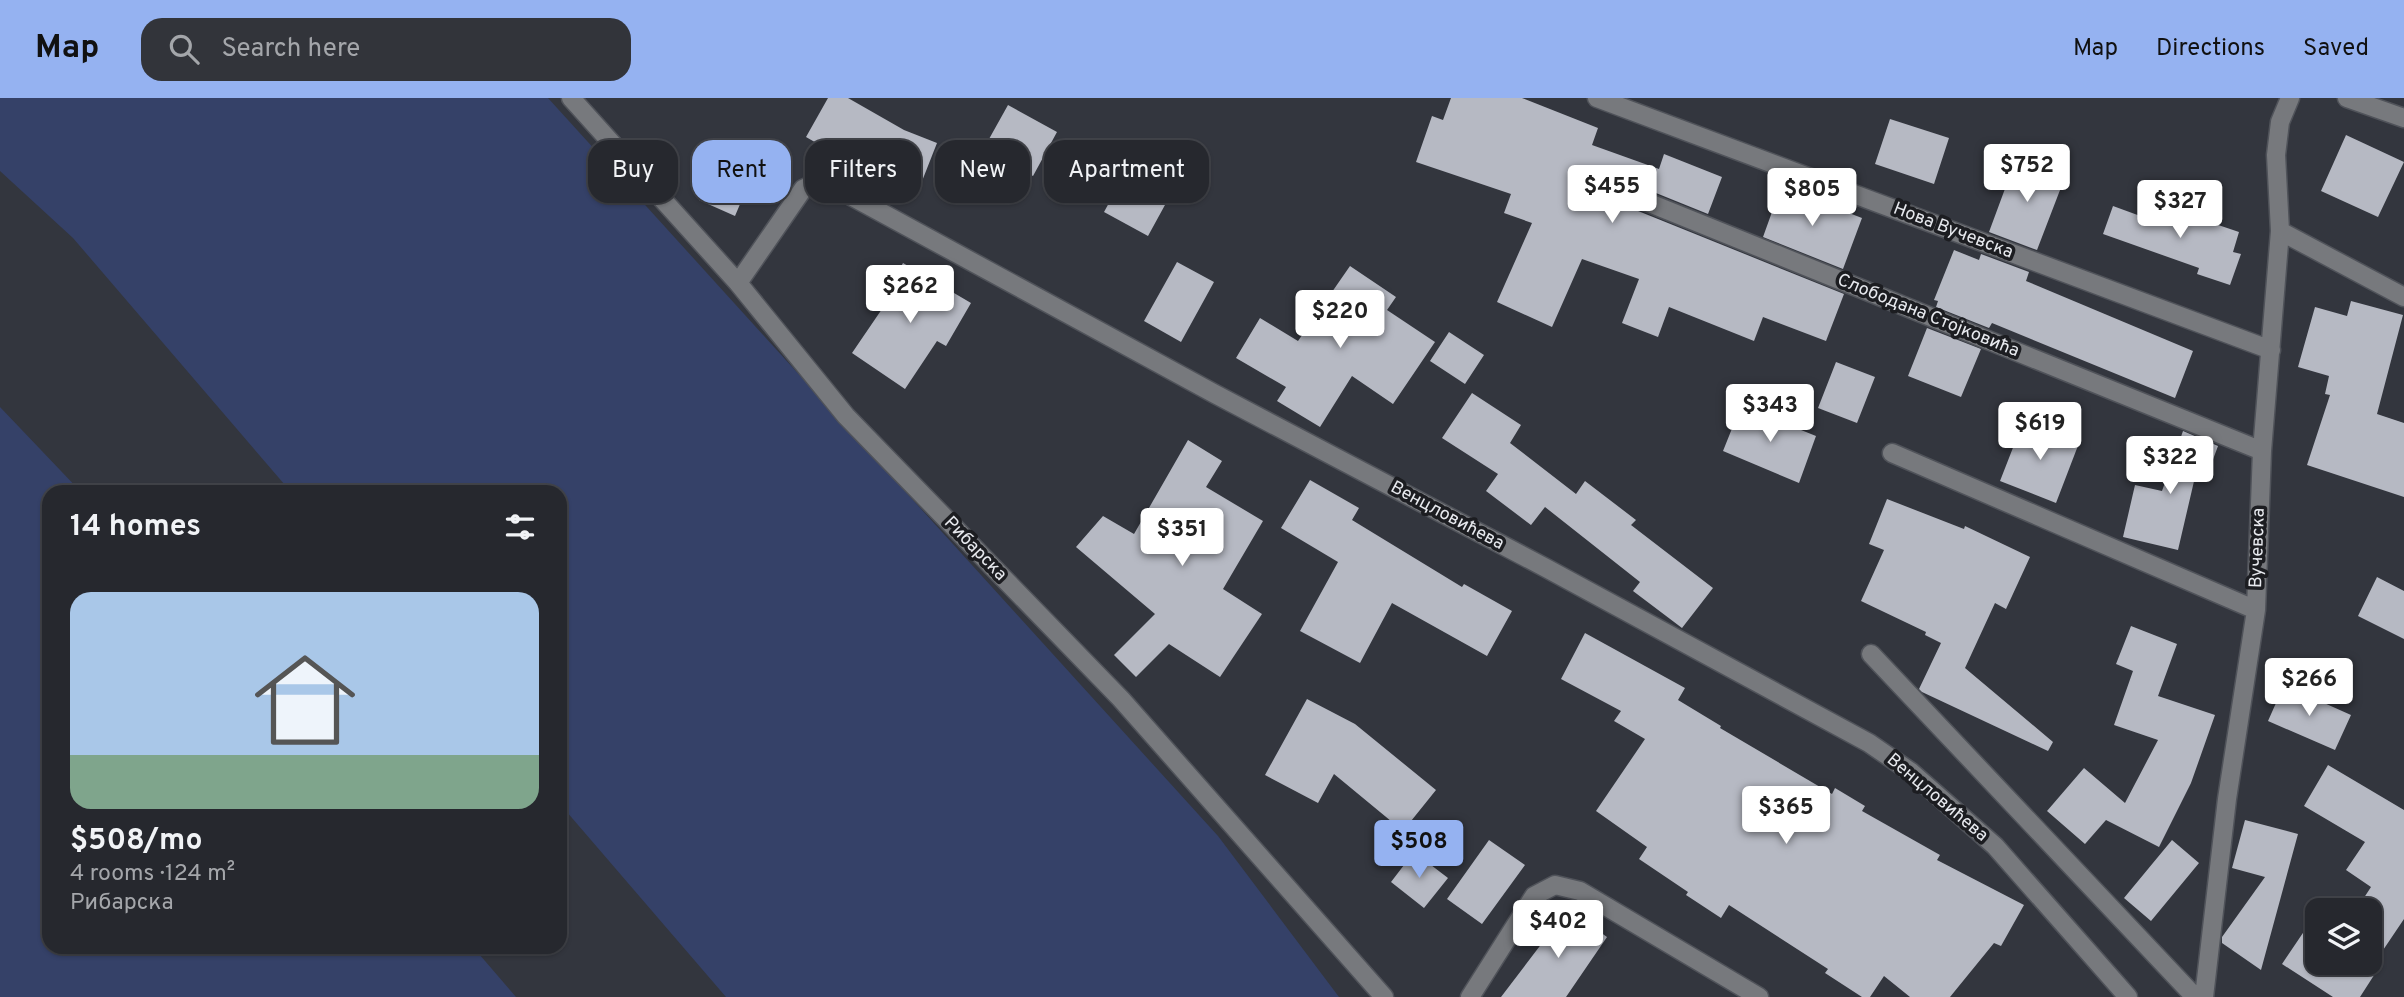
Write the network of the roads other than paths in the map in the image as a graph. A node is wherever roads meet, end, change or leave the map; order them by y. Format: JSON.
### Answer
{"nodes":[{"id":1,"x":571,"y":98,"type":"edge"},
{"id":2,"x":1597,"y":98,"type":"edge"},
{"id":3,"x":2290,"y":98,"type":"edge"},
{"id":4,"x":2347,"y":98,"type":"edge"},
{"id":5,"x":2404,"y":118,"type":"edge"},
{"id":6,"x":1595,"y":181,"type":"dead end"},
{"id":7,"x":2280,"y":232,"type":"junction"},
{"id":8,"x":738,"y":283,"type":"junction"},
{"id":9,"x":2404,"y":297,"type":"edge"},
{"id":10,"x":2271,"y":350,"type":"junction"},
{"id":11,"x":2262,"y":451,"type":"junction"},
{"id":12,"x":1892,"y":453,"type":"dead end"},
{"id":13,"x":2256,"y":610,"type":"junction"},
{"id":14,"x":1871,"y":654,"type":"dead end"},
{"id":15,"x":1384,"y":997,"type":"edge"},
{"id":16,"x":1470,"y":997,"type":"edge"},
{"id":17,"x":1759,"y":997,"type":"edge"},
{"id":18,"x":2128,"y":997,"type":"edge"},
{"id":19,"x":2194,"y":997,"type":"edge"},
{"id":20,"x":2204,"y":997,"type":"edge"}],
"edges":[{"from":1,"to":8,"type":"street","name":"Рибарска"},
{"from":2,"to":10,"type":"street","name":"Нова Вучевска"},
{"from":3,"to":7,"type":"street","name":"Вучевска"},
{"from":4,"to":5,"type":"street"},
{"from":6,"to":11,"type":"street","name":"Слободана Стојковића"},
{"from":7,"to":9,"type":"street"},
{"from":7,"to":10,"type":"street","name":"Вучевска"},
{"from":8,"to":15,"type":"street","name":"Рибарска"},
{"from":8,"to":18,"type":"street","name":"Венцловићева"},
{"from":10,"to":11,"type":"street","name":"Вучевска"},
{"from":11,"to":13,"type":"street","name":"Вучевска"},
{"from":12,"to":13,"type":"street"},
{"from":13,"to":20,"type":"street","name":"Вучевска"},
{"from":14,"to":19,"type":"street"},
{"from":16,"to":17,"type":"street"}]}
